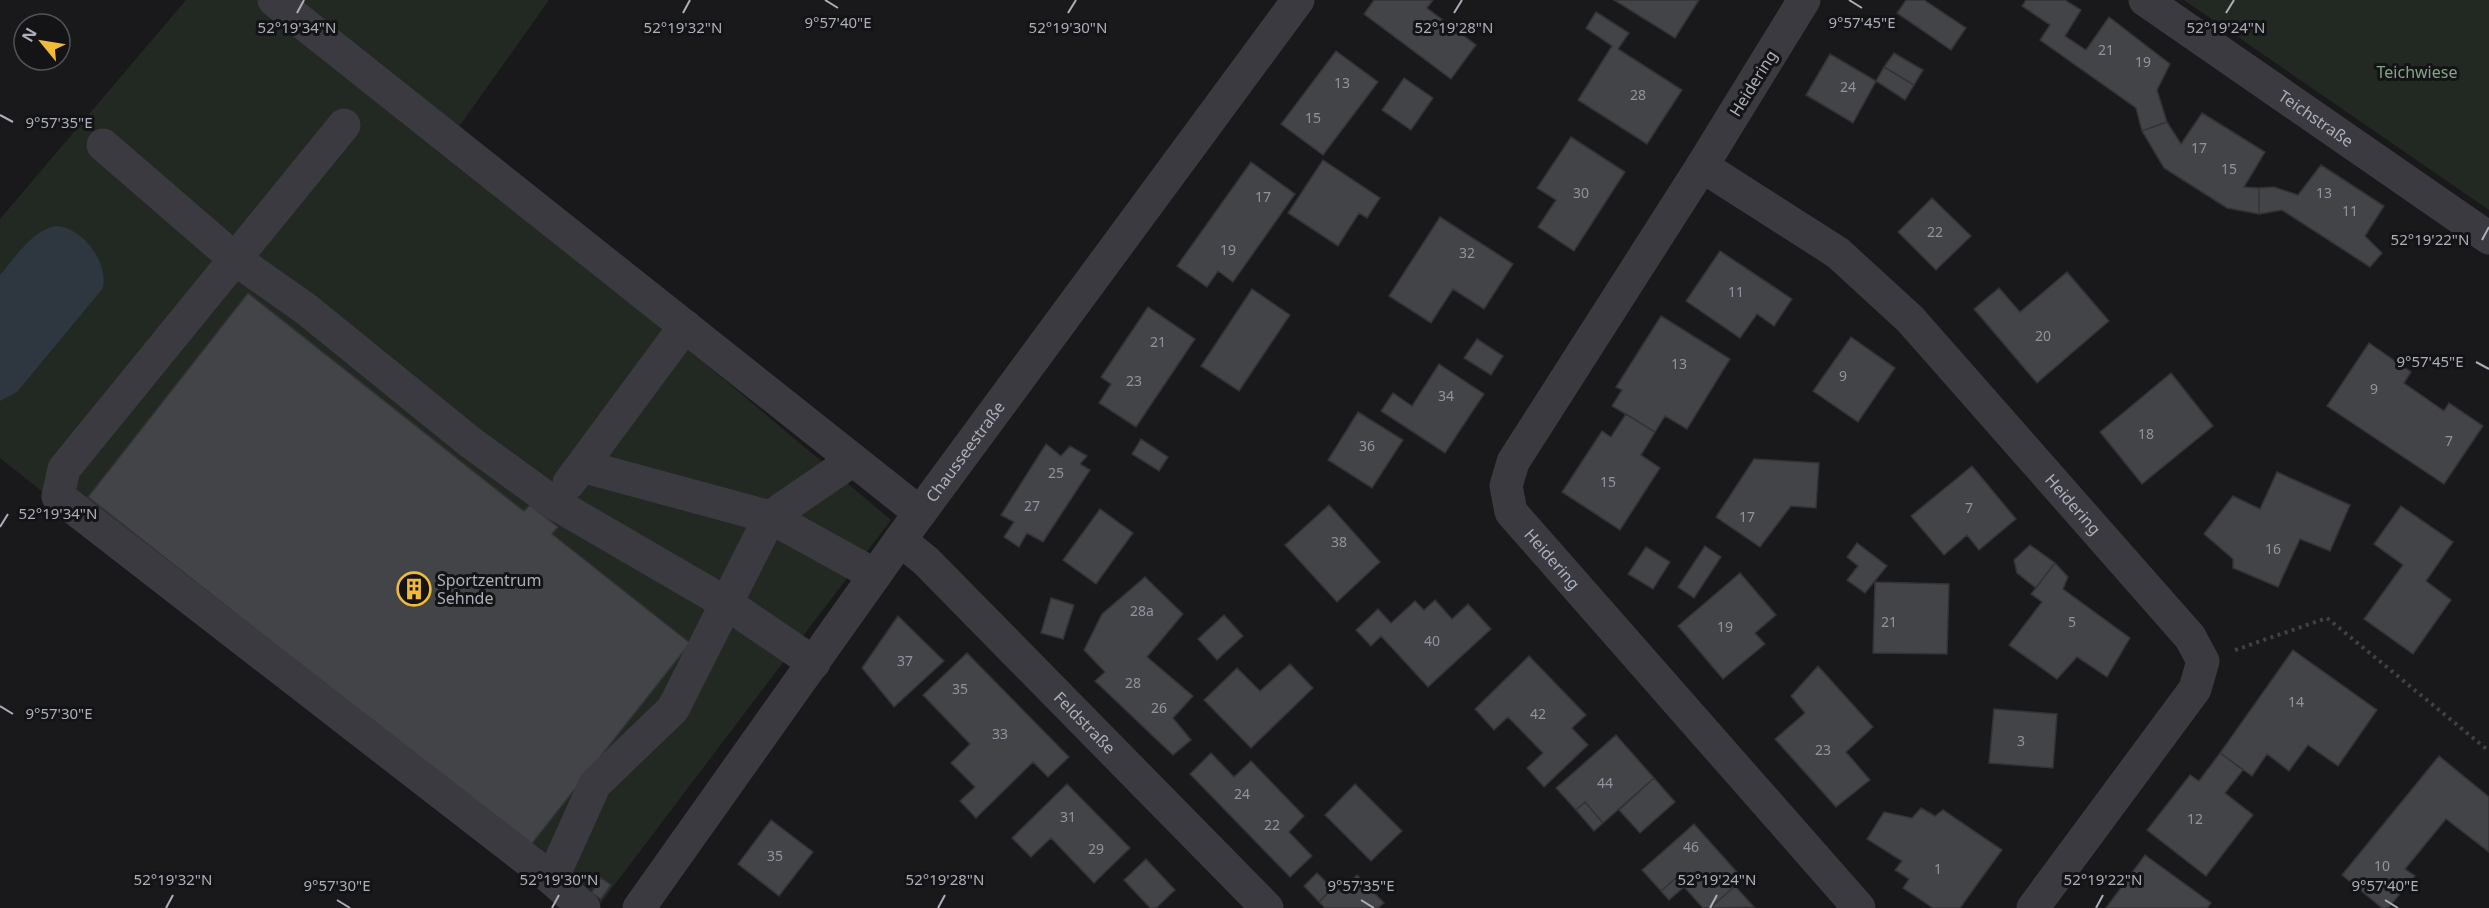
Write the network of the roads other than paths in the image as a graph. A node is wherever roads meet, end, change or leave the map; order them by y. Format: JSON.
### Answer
{"nodes":[{"id":1,"x":274,"y":0,"type":"edge"},
{"id":2,"x":1298,"y":0,"type":"edge"},
{"id":3,"x":1804,"y":0,"type":"edge"},
{"id":4,"x":2145,"y":0,"type":"edge"},
{"id":5,"x":344,"y":125,"type":"dead end"},
{"id":6,"x":103,"y":145,"type":"dead end"},
{"id":7,"x":1702,"y":166,"type":"junction"},
{"id":8,"x":2489,"y":238,"type":"edge"},
{"id":9,"x":235,"y":259,"type":"junction"},
{"id":10,"x":685,"y":326,"type":"junction"},
{"id":11,"x":853,"y":460,"type":"junction"},
{"id":12,"x":582,"y":466,"type":"junction"},
{"id":13,"x":554,"y":503,"type":"junction"},
{"id":14,"x":920,"y":513,"type":"junction"},
{"id":15,"x":770,"y":517,"type":"junction"},
{"id":16,"x":900,"y":540,"type":"junction"},
{"id":17,"x":875,"y":575,"type":"junction"},
{"id":18,"x":726,"y":603,"type":"junction"},
{"id":19,"x":814,"y":663,"type":"junction"},
{"id":20,"x":552,"y":879,"type":"junction"},
{"id":21,"x":584,"y":908,"type":"edge"},
{"id":22,"x":639,"y":908,"type":"edge"},
{"id":23,"x":1267,"y":908,"type":"edge"},
{"id":24,"x":1859,"y":908,"type":"edge"},
{"id":25,"x":2033,"y":908,"type":"edge"}],
"edges":[{"from":1,"to":10,"type":"street"},
{"from":2,"to":14,"type":"street","name":"Chausseestraße"},
{"from":3,"to":7,"type":"street","name":"Heidering"},
{"from":4,"to":8,"type":"street","name":"Teichstraße"},
{"from":5,"to":9,"type":"street"},
{"from":6,"to":9,"type":"street"},
{"from":7,"to":24,"type":"street","name":"Heidering"},
{"from":7,"to":25,"type":"street","name":"Heidering"},
{"from":9,"to":13,"type":"street"},
{"from":9,"to":20,"type":"street"},
{"from":10,"to":11,"type":"street"},
{"from":10,"to":12,"type":"street"},
{"from":11,"to":14,"type":"street"},
{"from":11,"to":15,"type":"street"},
{"from":12,"to":13,"type":"street"},
{"from":12,"to":15,"type":"street"},
{"from":13,"to":18,"type":"street"},
{"from":14,"to":16,"type":"street","name":"Chausseestraße"},
{"from":15,"to":17,"type":"street"},
{"from":15,"to":18,"type":"street"},
{"from":16,"to":17,"type":"street","name":"Chausseestraße"},
{"from":16,"to":23,"type":"street","name":"Feldstraße"},
{"from":17,"to":19,"type":"street","name":"Chausseestraße"},
{"from":18,"to":19,"type":"street"},
{"from":18,"to":20,"type":"street"},
{"from":19,"to":22,"type":"street","name":"Chausseestraße"},
{"from":20,"to":21,"type":"street"}]}
